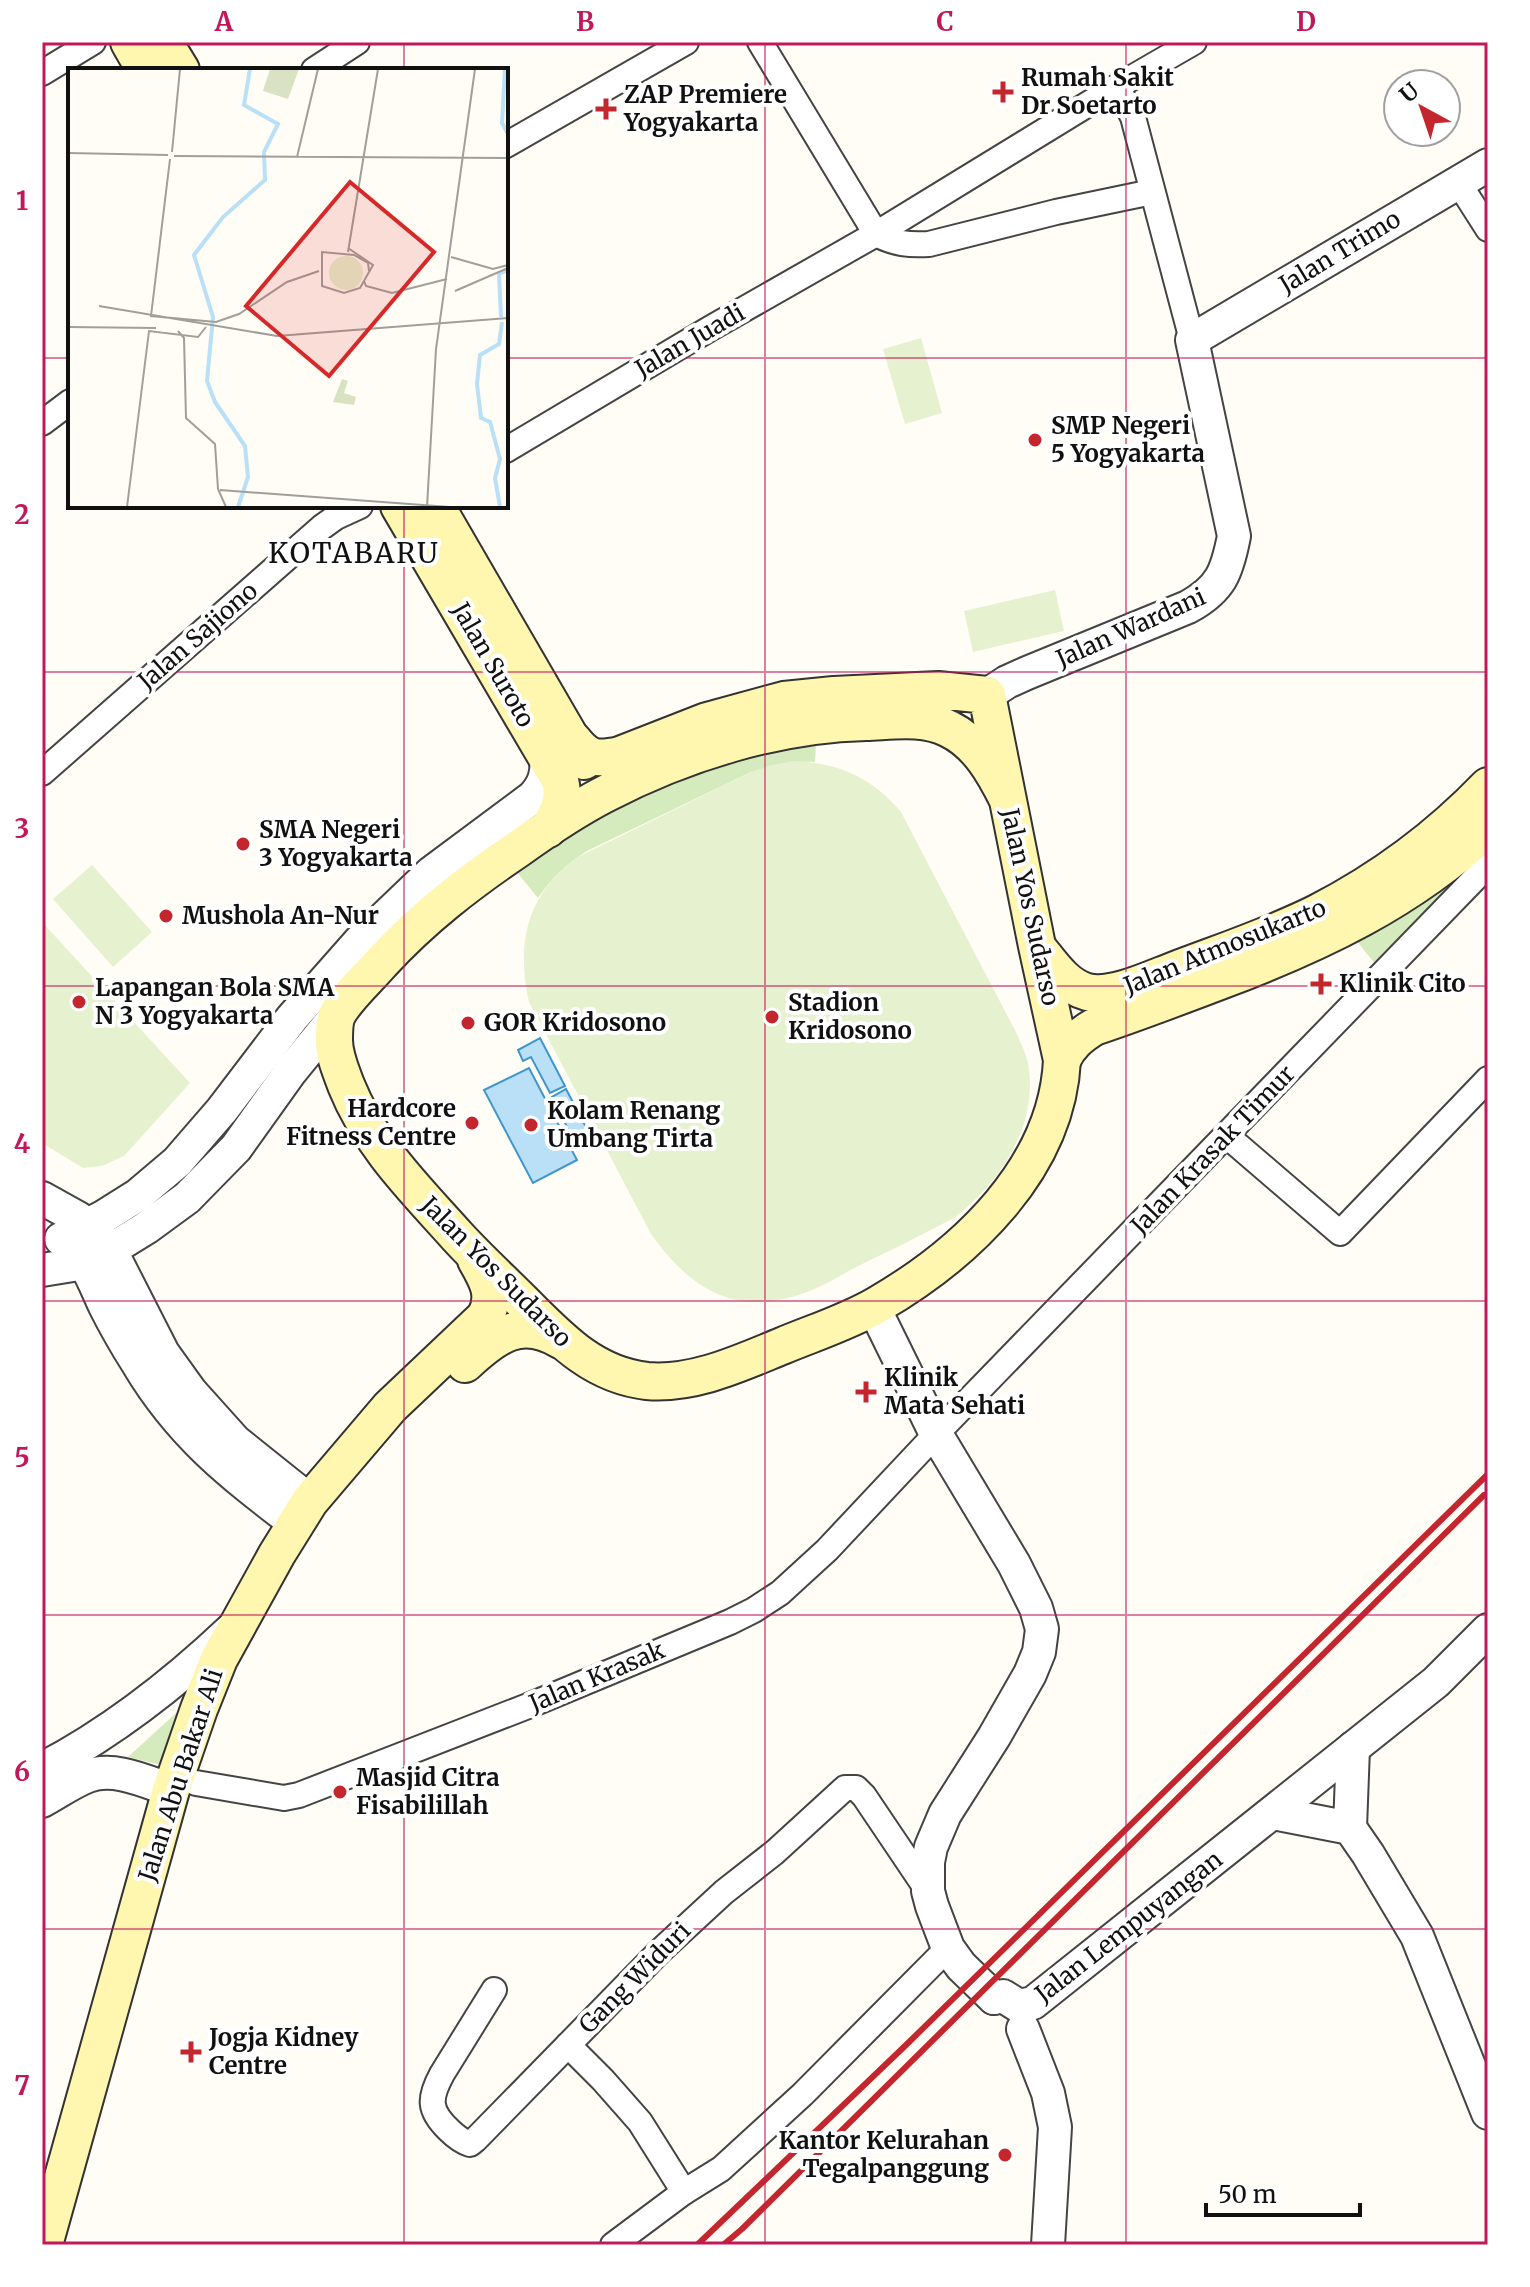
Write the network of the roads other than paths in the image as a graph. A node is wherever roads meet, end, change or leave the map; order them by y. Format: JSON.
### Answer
{"nodes":[{"id":1,"x":93,"y":42,"type":"edge"},
{"id":2,"x":129,"y":42,"type":"edge"},
{"id":3,"x":164,"y":42,"type":"edge"},
{"id":4,"x":357,"y":42,"type":"edge"},
{"id":5,"x":686,"y":42,"type":"edge"},
{"id":6,"x":760,"y":42,"type":"edge"},
{"id":7,"x":1194,"y":42,"type":"edge"},
{"id":8,"x":144,"y":68,"type":"edge"},
{"id":9,"x":180,"y":68,"type":"edge"},
{"id":10,"x":317,"y":68,"type":"edge"},
{"id":11,"x":42,"y":73,"type":"edge"},
{"id":12,"x":1111,"y":90,"type":"junction"},
{"id":13,"x":508,"y":144,"type":"edge"},
{"id":14,"x":1488,"y":165,"type":"edge"},
{"id":15,"x":1458,"y":182,"type":"junction"},
{"id":16,"x":1152,"y":192,"type":"junction"},
{"id":17,"x":1488,"y":229,"type":"edge"},
{"id":18,"x":876,"y":234,"type":"junction"},
{"id":19,"x":1192,"y":340,"type":"junction"},
{"id":20,"x":68,"y":404,"type":"edge"},
{"id":21,"x":42,"y":423,"type":"edge"},
{"id":22,"x":508,"y":449,"type":"edge"},
{"id":23,"x":356,"y":508,"type":"edge"},
{"id":24,"x":400,"y":508,"type":"edge"},
{"id":25,"x":437,"y":508,"type":"edge"},
{"id":26,"x":987,"y":695,"type":"junction"},
{"id":27,"x":560,"y":748,"type":"junction"},
{"id":28,"x":42,"y":773,"type":"edge"},
{"id":29,"x":638,"y":779,"type":"junction"},
{"id":30,"x":1488,"y":786,"type":"edge"},
{"id":31,"x":1008,"y":800,"type":"junction"},
{"id":32,"x":548,"y":829,"type":"junction"},
{"id":33,"x":1479,"y":842,"type":"edge"},
{"id":34,"x":441,"y":884,"type":"junction"},
{"id":35,"x":1037,"y":946,"type":"junction"},
{"id":36,"x":1273,"y":947,"type":"junction"},
{"id":37,"x":336,"y":1016,"type":"junction"},
{"id":38,"x":1062,"y":1060,"type":"junction"},
{"id":39,"x":1488,"y":1079,"type":"edge"},
{"id":40,"x":1227,"y":1136,"type":"junction"},
{"id":41,"x":42,"y":1198,"type":"edge"},
{"id":42,"x":64,"y":1231,"type":"edge"},
{"id":43,"x":470,"y":1249,"type":"junction"},
{"id":44,"x":98,"y":1257,"type":"junction"},
{"id":45,"x":42,"y":1270,"type":"edge"},
{"id":46,"x":874,"y":1308,"type":"junction"},
{"id":47,"x":562,"y":1340,"type":"junction"},
{"id":48,"x":936,"y":1434,"type":"junction"},
{"id":49,"x":303,"y":1513,"type":"junction"},
{"id":50,"x":237,"y":1625,"type":"junction"},
{"id":51,"x":1488,"y":1630,"type":"edge"},
{"id":52,"x":1353,"y":1748,"type":"junction"},
{"id":53,"x":42,"y":1769,"type":"edge"},
{"id":54,"x":183,"y":1786,"type":"junction"},
{"id":55,"x":42,"y":1801,"type":"edge"},
{"id":56,"x":1285,"y":1815,"type":"junction"},
{"id":57,"x":1350,"y":1828,"type":"junction"},
{"id":58,"x":928,"y":1891,"type":"junction"},
{"id":59,"x":948,"y":1948,"type":"junction"},
{"id":60,"x":494,"y":1990,"type":"dead end"},
{"id":61,"x":994,"y":1998,"type":"junction"},
{"id":62,"x":1023,"y":2029,"type":"junction"},
{"id":63,"x":568,"y":2045,"type":"junction"},
{"id":64,"x":1482,"y":2077,"type":"edge"},
{"id":65,"x":1488,"y":2113,"type":"edge"},
{"id":66,"x":684,"y":2192,"type":"junction"},
{"id":67,"x":44,"y":2245,"type":"edge"},
{"id":68,"x":67,"y":2245,"type":"edge"},
{"id":69,"x":613,"y":2245,"type":"edge"},
{"id":70,"x":1048,"y":2245,"type":"edge"}],
"edges":[{"from":1,"to":11,"type":"street"},
{"from":2,"to":8,"type":"main road"},
{"from":3,"to":9,"type":"main road"},
{"from":4,"to":10,"type":"street"},
{"from":5,"to":13,"type":"street"},
{"from":6,"to":18,"type":"street"},
{"from":7,"to":12,"type":"street","name":"Jalan Juadi"},
{"from":12,"to":16,"type":"street"},
{"from":12,"to":18,"type":"street","name":"Jalan Juadi"},
{"from":14,"to":15,"type":"street","name":"Jalan Trimo"},
{"from":15,"to":17,"type":"street"},
{"from":15,"to":19,"type":"street","name":"Jalan Trimo"},
{"from":16,"to":18,"type":"street"},
{"from":16,"to":19,"type":"street"},
{"from":18,"to":22,"type":"street","name":"Jalan Juadi"},
{"from":19,"to":26,"type":"street","name":"Jalan Wardani"},
{"from":20,"to":21,"type":"street"},
{"from":23,"to":28,"type":"street","name":"Jalan Sajiono"},
{"from":24,"to":27,"type":"main road","name":"Jalan Suroto"},
{"from":25,"to":27,"type":"main road","name":"Jalan Suroto"},
{"from":26,"to":27,"type":"main road"},
{"from":26,"to":31,"type":"main road","name":"Jalan Yos Sudarso"},
{"from":27,"to":29,"type":"main road","name":"Jalan Suroto"},
{"from":27,"to":32,"type":"main road","name":"Jalan Suroto"},
{"from":27,"to":34,"type":"street"},
{"from":29,"to":31,"type":"main road"},
{"from":29,"to":32,"type":"main road"},
{"from":30,"to":33,"type":"main road","name":"Jalan Atmosukarto"},
{"from":31,"to":35,"type":"main road","name":"Jalan Yos Sudarso"},
{"from":32,"to":34,"type":"main road"},
{"from":33,"to":36,"type":"main road","name":"Jalan Atmosukarto"},
{"from":33,"to":40,"type":"street","name":"Jalan Krasak Timur"},
{"from":34,"to":37,"type":"main road"},
{"from":34,"to":42,"type":"street"},
{"from":35,"to":36,"type":"main road","name":"Jalan Atmosukarto"},
{"from":35,"to":38,"type":"main road","name":"Jalan Yos Sudarso"},
{"from":36,"to":38,"type":"main road","name":"Jalan Atmosukarto"},
{"from":37,"to":43,"type":"main road","name":"Jalan Yos Sudarso"},
{"from":37,"to":44,"type":"street"},
{"from":38,"to":46,"type":"main road","name":"Jalan Yos Sudarso"},
{"from":39,"to":40,"type":"street"},
{"from":40,"to":48,"type":"street","name":"Jalan Krasak Timur"},
{"from":41,"to":42,"type":"street"},
{"from":42,"to":44,"type":"street"},
{"from":43,"to":47,"type":"main road","name":"Jalan Yos Sudarso"},
{"from":43,"to":49,"type":"main road","name":"Jalan Abu Bakar Ali"},
{"from":44,"to":45,"type":"street"},
{"from":44,"to":49,"type":"street"},
{"from":46,"to":47,"type":"main road","name":"Jalan Yos Sudarso"},
{"from":46,"to":48,"type":"street"},
{"from":47,"to":54,"type":"main road","name":"Jalan Abu Bakar Ali"},
{"from":48,"to":54,"type":"street","name":"Jalan Krasak"},
{"from":48,"to":58,"type":"street"},
{"from":49,"to":50,"type":"main road","name":"Jalan Abu Bakar Ali"},
{"from":50,"to":53,"type":"street"},
{"from":50,"to":54,"type":"main road","name":"Jalan Abu Bakar Ali"},
{"from":51,"to":52,"type":"street","name":"Jalan Lempuyangan"},
{"from":52,"to":56,"type":"street","name":"Jalan Lempuyangan"},
{"from":52,"to":57,"type":"street"},
{"from":54,"to":55,"type":"street"},
{"from":54,"to":67,"type":"main road","name":"Jalan Abu Bakar Ali"},
{"from":54,"to":68,"type":"main road","name":"Jalan Abu Bakar Ali"},
{"from":56,"to":57,"type":"street"},
{"from":56,"to":61,"type":"street","name":"Jalan Lempuyangan"},
{"from":56,"to":62,"type":"street","name":"Jalan Lempuyangan"},
{"from":57,"to":64,"type":"street"},
{"from":58,"to":59,"type":"street"},
{"from":58,"to":63,"type":"street","name":"Gang Widuri"},
{"from":59,"to":61,"type":"street"},
{"from":59,"to":66,"type":"street"},
{"from":60,"to":63,"type":"street","name":"Gang Widuri"},
{"from":61,"to":62,"type":"street","name":"Jalan Lempuyangan"},
{"from":62,"to":70,"type":"street"},
{"from":63,"to":66,"type":"street"},
{"from":64,"to":65,"type":"street"},
{"from":66,"to":69,"type":"street"}]}
